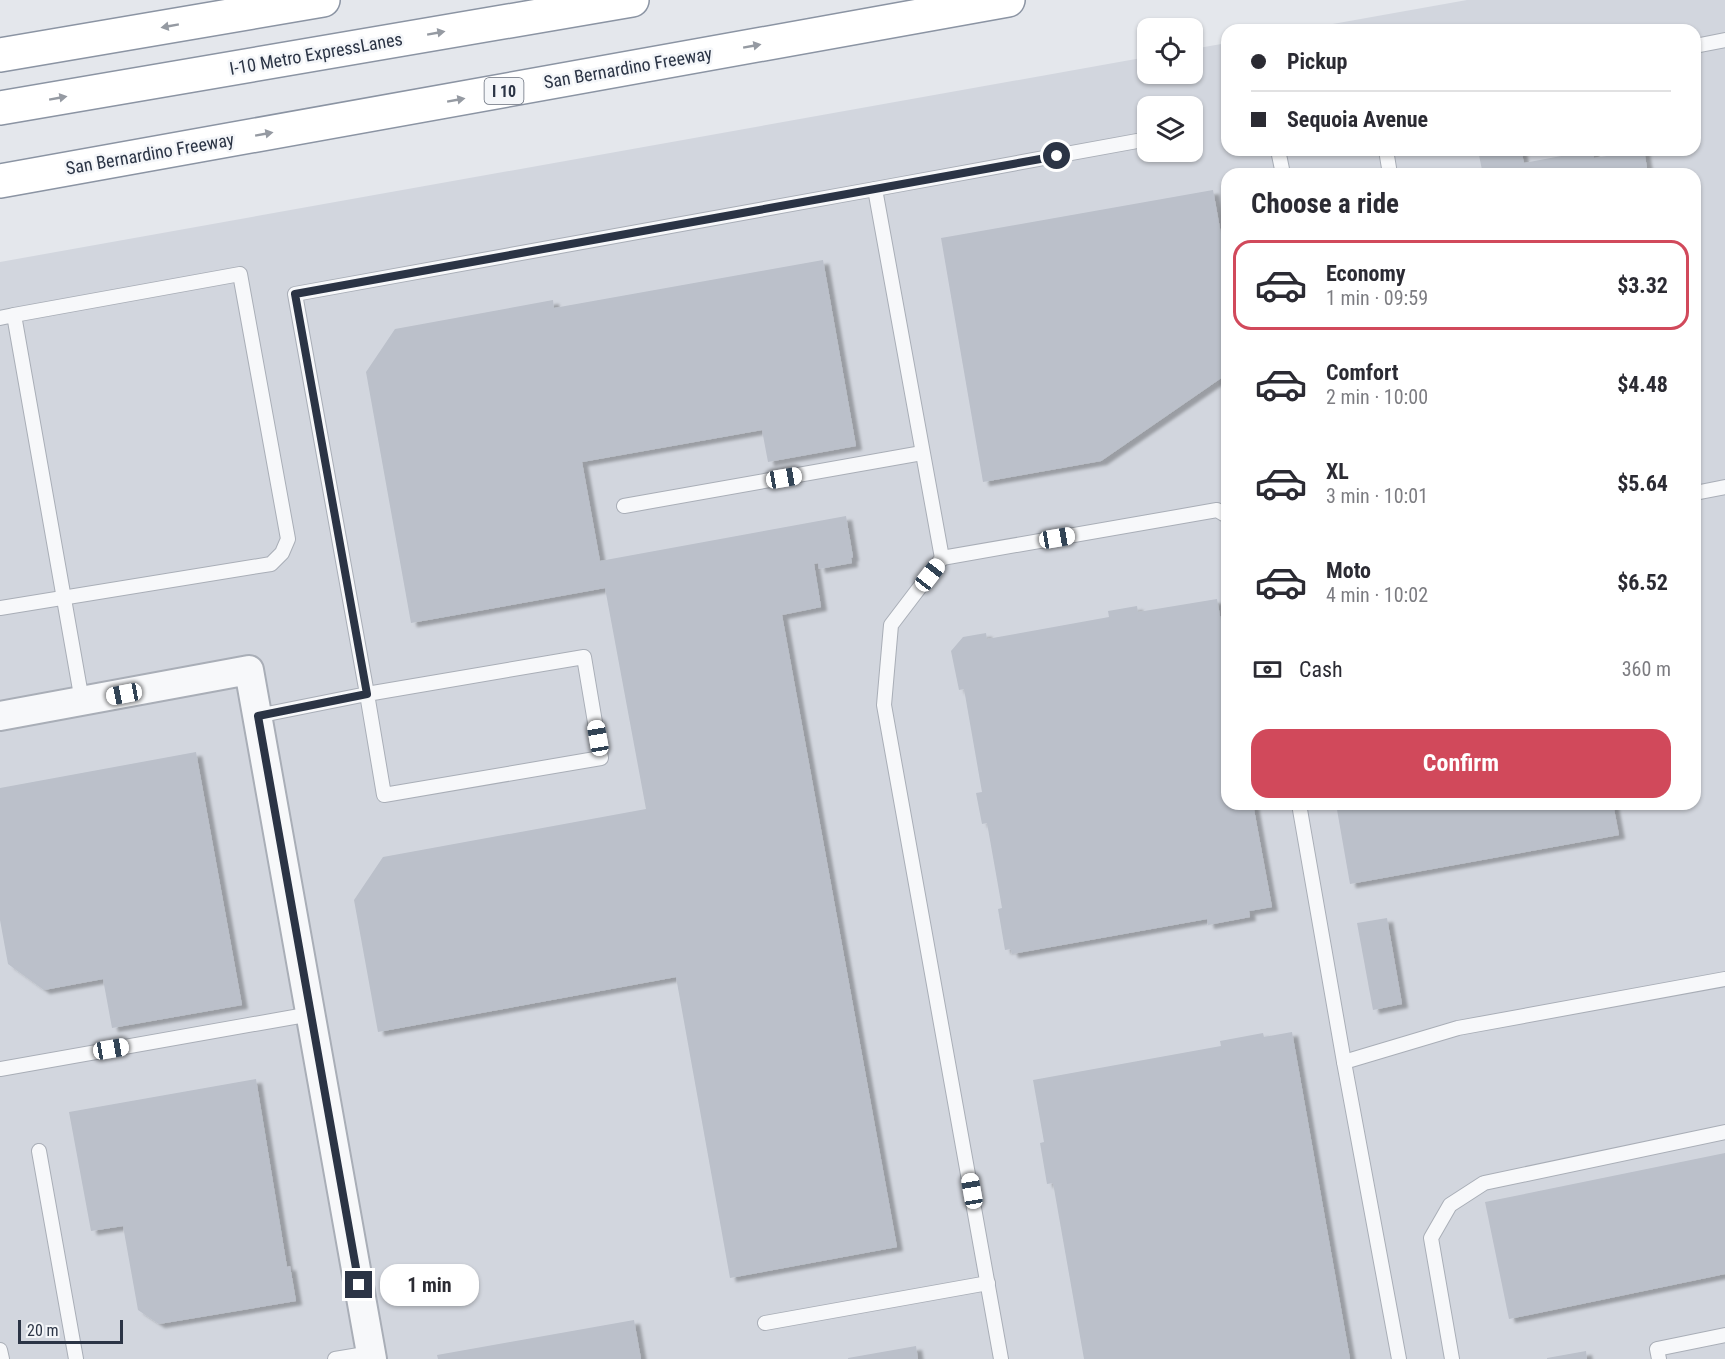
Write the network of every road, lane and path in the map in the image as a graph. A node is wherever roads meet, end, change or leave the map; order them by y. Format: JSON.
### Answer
{"nodes":[{"id":1,"x":323,"y":0,"type":"edge"},
{"id":2,"x":632,"y":0,"type":"edge"},
{"id":3,"x":1008,"y":0,"type":"edge"},
{"id":4,"x":1725,"y":40,"type":"edge"},
{"id":5,"x":1701,"y":45,"type":"edge"},
{"id":6,"x":0,"y":55,"type":"edge"},
{"id":7,"x":0,"y":108,"type":"edge"},
{"id":8,"x":1137,"y":141,"type":"edge"},
{"id":9,"x":0,"y":181,"type":"edge"},
{"id":10,"x":875,"y":189,"type":"junction"},
{"id":11,"x":7,"y":316,"type":"edge"},
{"id":12,"x":922,"y":453,"type":"junction"},
{"id":13,"x":1725,"y":487,"type":"edge"},
{"id":14,"x":1701,"y":492,"type":"edge"},
{"id":15,"x":624,"y":506,"type":"dead end"},
{"id":16,"x":1221,"y":513,"type":"edge"},
{"id":17,"x":942,"y":558,"type":"junction"},
{"id":18,"x":64,"y":597,"type":"junction"},
{"id":19,"x":0,"y":608,"type":"edge"},
{"id":20,"x":367,"y":694,"type":"junction"},
{"id":21,"x":82,"y":701,"type":"junction"},
{"id":22,"x":0,"y":716,"type":"edge"},
{"id":23,"x":258,"y":716,"type":"junction"},
{"id":24,"x":1300,"y":810,"type":"edge"},
{"id":25,"x":1725,"y":979,"type":"edge"},
{"id":26,"x":310,"y":1014,"type":"junction"},
{"id":27,"x":1344,"y":1062,"type":"junction"},
{"id":28,"x":0,"y":1070,"type":"edge"},
{"id":29,"x":1725,"y":1132,"type":"edge"},
{"id":30,"x":39,"y":1151,"type":"dead end"},
{"id":31,"x":988,"y":1283,"type":"junction"},
{"id":32,"x":765,"y":1323,"type":"dead end"},
{"id":33,"x":1725,"y":1335,"type":"edge"},
{"id":34,"x":0,"y":1350,"type":"edge"},
{"id":35,"x":371,"y":1356,"type":"edge"},
{"id":36,"x":2,"y":1359,"type":"edge"},
{"id":37,"x":75,"y":1359,"type":"edge"},
{"id":38,"x":335,"y":1359,"type":"edge"},
{"id":39,"x":1001,"y":1359,"type":"edge"},
{"id":40,"x":1399,"y":1359,"type":"edge"},
{"id":41,"x":1452,"y":1359,"type":"edge"},
{"id":42,"x":1659,"y":1359,"type":"edge"}],
"edges":[{"from":1,"to":6,"type":"highway","one_way":true},
{"from":7,"to":2,"type":"highway","name":"I-10 Metro ExpressLanes","one_way":true},
{"from":9,"to":3,"type":"highway","name":"San Bernardino Freeway","number":"I 10","one_way":true},
{"from":4,"to":5,"type":"lane"},
{"from":8,"to":10,"type":"lane"},
{"from":10,"to":12,"type":"lane"},
{"from":10,"to":20,"type":"lane"},
{"from":11,"to":18,"type":"lane"},
{"from":11,"to":18,"type":"lane"},
{"from":12,"to":15,"type":"lane"},
{"from":12,"to":17,"type":"lane"},
{"from":13,"to":14,"type":"lane"},
{"from":16,"to":17,"type":"lane"},
{"from":17,"to":31,"type":"lane"},
{"from":18,"to":19,"type":"lane"},
{"from":18,"to":21,"type":"lane"},
{"from":20,"to":20,"type":"lane"},
{"from":20,"to":23,"type":"lane"},
{"from":21,"to":22,"type":"street"},
{"from":21,"to":23,"type":"street"},
{"from":23,"to":26,"type":"street"},
{"from":24,"to":27,"type":"lane"},
{"from":25,"to":27,"type":"lane"},
{"from":26,"to":28,"type":"lane"},
{"from":26,"to":35,"type":"street"},
{"from":27,"to":40,"type":"lane"},
{"from":29,"to":41,"type":"lane"},
{"from":30,"to":37,"type":"lane"},
{"from":31,"to":32,"type":"lane"},
{"from":31,"to":39,"type":"lane"},
{"from":33,"to":42,"type":"lane"},
{"from":34,"to":36,"type":"lane"},
{"from":35,"to":38,"type":"lane"}]}
